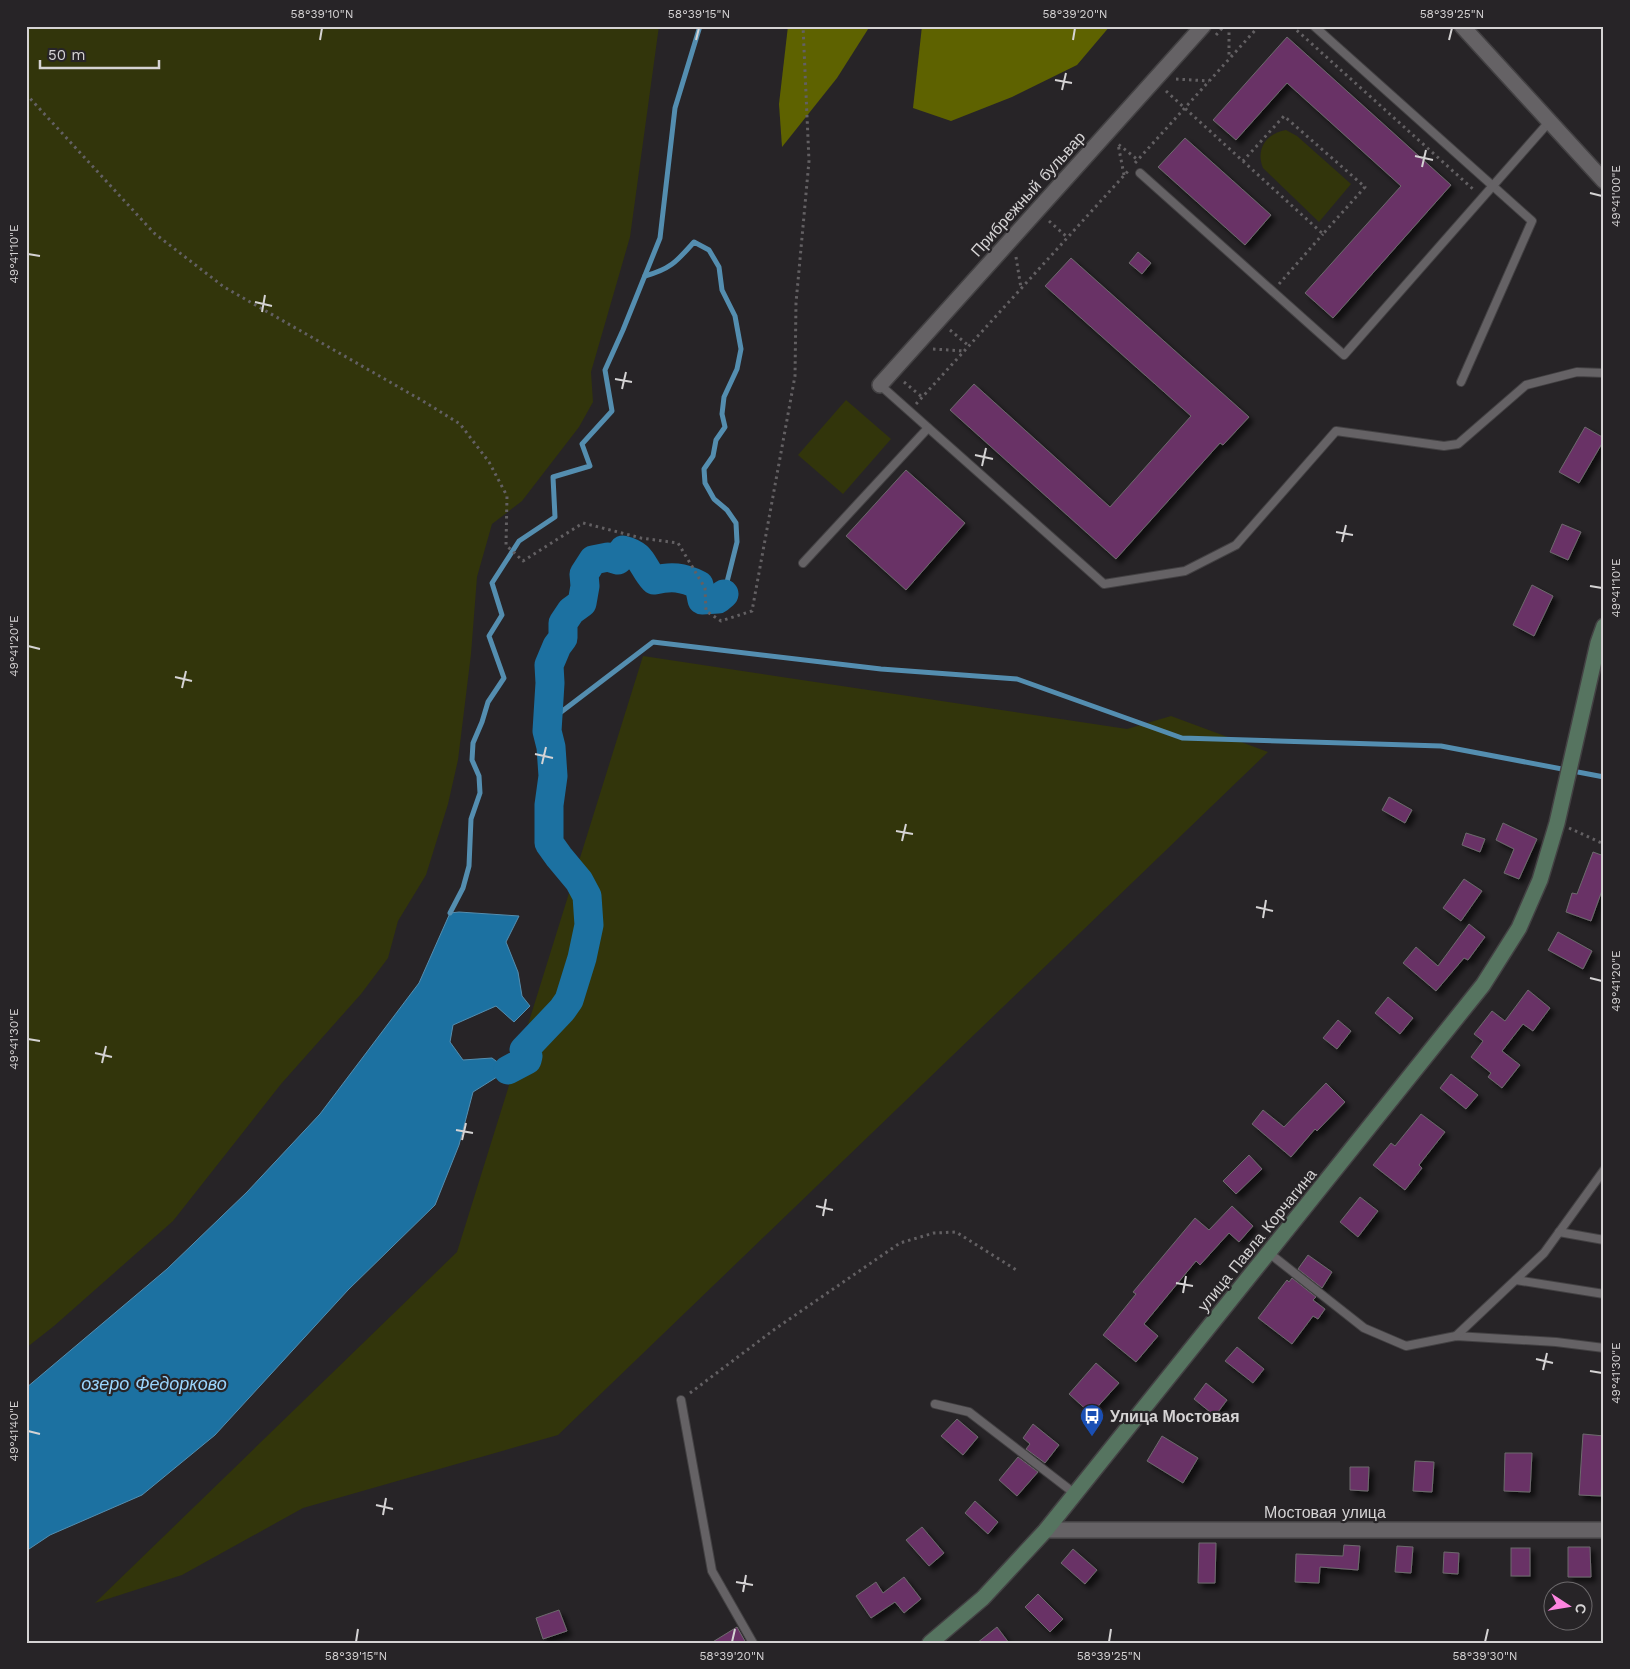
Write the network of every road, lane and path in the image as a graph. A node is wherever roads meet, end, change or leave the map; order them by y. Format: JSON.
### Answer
{"nodes":[{"id":1,"x":803,"y":26,"type":"edge"},
{"id":2,"x":1203,"y":26,"type":"edge"},
{"id":3,"x":1229,"y":26,"type":"edge"},
{"id":4,"x":1259,"y":26,"type":"edge"},
{"id":5,"x":1292,"y":26,"type":"edge"},
{"id":6,"x":1314,"y":26,"type":"edge"},
{"id":7,"x":1462,"y":26,"type":"edge"},
{"id":8,"x":1229,"y":59,"type":"junction"},
{"id":9,"x":1176,"y":79,"type":"dead end"},
{"id":10,"x":1209,"y":81,"type":"junction"},
{"id":11,"x":1166,"y":91,"type":"dead end"},
{"id":12,"x":26,"y":94,"type":"edge"},
{"id":13,"x":1184,"y":108,"type":"junction"},
{"id":14,"x":1549,"y":122,"type":"junction"},
{"id":15,"x":1138,"y":160,"type":"junction"},
{"id":16,"x":1243,"y":161,"type":"junction"},
{"id":17,"x":1140,"y":173,"type":"dead end"},
{"id":18,"x":1124,"y":175,"type":"junction"},
{"id":19,"x":1604,"y":181,"type":"edge"},
{"id":20,"x":1492,"y":186,"type":"junction"},
{"id":21,"x":1482,"y":197,"type":"junction"},
{"id":22,"x":1049,"y":221,"type":"dead end"},
{"id":23,"x":1324,"y":234,"type":"junction"},
{"id":24,"x":1067,"y":237,"type":"junction"},
{"id":25,"x":1016,"y":257,"type":"dead end"},
{"id":26,"x":1021,"y":288,"type":"junction"},
{"id":27,"x":1273,"y":292,"type":"junction"},
{"id":28,"x":950,"y":330,"type":"dead end"},
{"id":29,"x":969,"y":346,"type":"junction"},
{"id":30,"x":933,"y":349,"type":"dead end"},
{"id":31,"x":964,"y":351,"type":"junction"},
{"id":32,"x":1604,"y":373,"type":"edge"},
{"id":33,"x":904,"y":382,"type":"dead end"},
{"id":34,"x":1461,"y":382,"type":"dead end"},
{"id":35,"x":880,"y":385,"type":"joint"},
{"id":36,"x":922,"y":398,"type":"junction"},
{"id":37,"x":909,"y":411,"type":"junction"},
{"id":38,"x":928,"y":428,"type":"junction"},
{"id":39,"x":803,"y":562,"type":"dead end"},
{"id":40,"x":1604,"y":626,"type":"edge"},
{"id":41,"x":1557,"y":823,"type":"junction"},
{"id":42,"x":1604,"y":844,"type":"edge"},
{"id":43,"x":1604,"y":1170,"type":"edge"},
{"id":44,"x":1594,"y":1183,"type":"junction"},
{"id":45,"x":1604,"y":1184,"type":"edge"},
{"id":46,"x":1560,"y":1232,"type":"junction"},
{"id":47,"x":1604,"y":1240,"type":"edge"},
{"id":48,"x":1269,"y":1252,"type":"junction"},
{"id":49,"x":1018,"y":1271,"type":"dead end"},
{"id":50,"x":1516,"y":1280,"type":"junction"},
{"id":51,"x":1604,"y":1294,"type":"edge"},
{"id":52,"x":1456,"y":1336,"type":"junction"},
{"id":53,"x":1604,"y":1348,"type":"edge"},
{"id":54,"x":681,"y":1400,"type":"joint"},
{"id":55,"x":935,"y":1404,"type":"dead end"},
{"id":56,"x":1074,"y":1493,"type":"junction"},
{"id":57,"x":1046,"y":1530,"type":"junction"},
{"id":58,"x":1604,"y":1530,"type":"edge"},
{"id":59,"x":753,"y":1643,"type":"edge"},
{"id":60,"x":930,"y":1643,"type":"edge"}],
"edges":[{"from":1,"to":12,"type":"path"},
{"from":2,"to":35,"type":"street","name":"Прибрежный бульвар"},
{"from":3,"to":8,"type":"path"},
{"from":4,"to":8,"type":"path"},
{"from":5,"to":21,"type":"path"},
{"from":6,"to":20,"type":"lane"},
{"from":7,"to":14,"type":"street"},
{"from":8,"to":10,"type":"path"},
{"from":9,"to":10,"type":"path"},
{"from":10,"to":13,"type":"path"},
{"from":11,"to":13,"type":"path"},
{"from":13,"to":15,"type":"path"},
{"from":13,"to":16,"type":"path"},
{"from":14,"to":19,"type":"street"},
{"from":14,"to":20,"type":"lane"},
{"from":15,"to":18,"type":"path"},
{"from":15,"to":18,"type":"path"},
{"from":16,"to":23,"type":"path"},
{"from":16,"to":23,"type":"path"},
{"from":17,"to":27,"type":"lane"},
{"from":18,"to":24,"type":"path"},
{"from":20,"to":21,"type":"lane"},
{"from":20,"to":34,"type":"lane"},
{"from":21,"to":27,"type":"lane"},
{"from":22,"to":24,"type":"path"},
{"from":23,"to":27,"type":"path"},
{"from":24,"to":26,"type":"path"},
{"from":25,"to":26,"type":"path"},
{"from":26,"to":29,"type":"path"},
{"from":28,"to":29,"type":"path"},
{"from":29,"to":31,"type":"path"},
{"from":30,"to":31,"type":"path"},
{"from":31,"to":36,"type":"path"},
{"from":32,"to":38,"type":"lane"},
{"from":33,"to":36,"type":"path"},
{"from":35,"to":37,"type":"lane"},
{"from":36,"to":37,"type":"path"},
{"from":37,"to":38,"type":"lane"},
{"from":38,"to":39,"type":"lane"},
{"from":40,"to":41,"type":"main road","name":"улица Павла Корчагина"},
{"from":41,"to":42,"type":"path"},
{"from":41,"to":48,"type":"main road","name":"улица Павла Корчагина"},
{"from":43,"to":44,"type":"lane"},
{"from":44,"to":45,"type":"lane"},
{"from":44,"to":46,"type":"lane"},
{"from":46,"to":47,"type":"lane"},
{"from":46,"to":50,"type":"lane"},
{"from":48,"to":52,"type":"lane"},
{"from":48,"to":56,"type":"main road","name":"улица Павла Корчагина"},
{"from":49,"to":54,"type":"path"},
{"from":50,"to":51,"type":"lane"},
{"from":50,"to":52,"type":"lane"},
{"from":52,"to":53,"type":"lane"},
{"from":54,"to":59,"type":"lane"},
{"from":55,"to":56,"type":"lane"},
{"from":56,"to":57,"type":"main road","name":"улица Павла Корчагина"},
{"from":57,"to":58,"type":"street","name":"Мостовая улица"},
{"from":57,"to":60,"type":"main road","name":"улица Павла Корчагина"}]}
